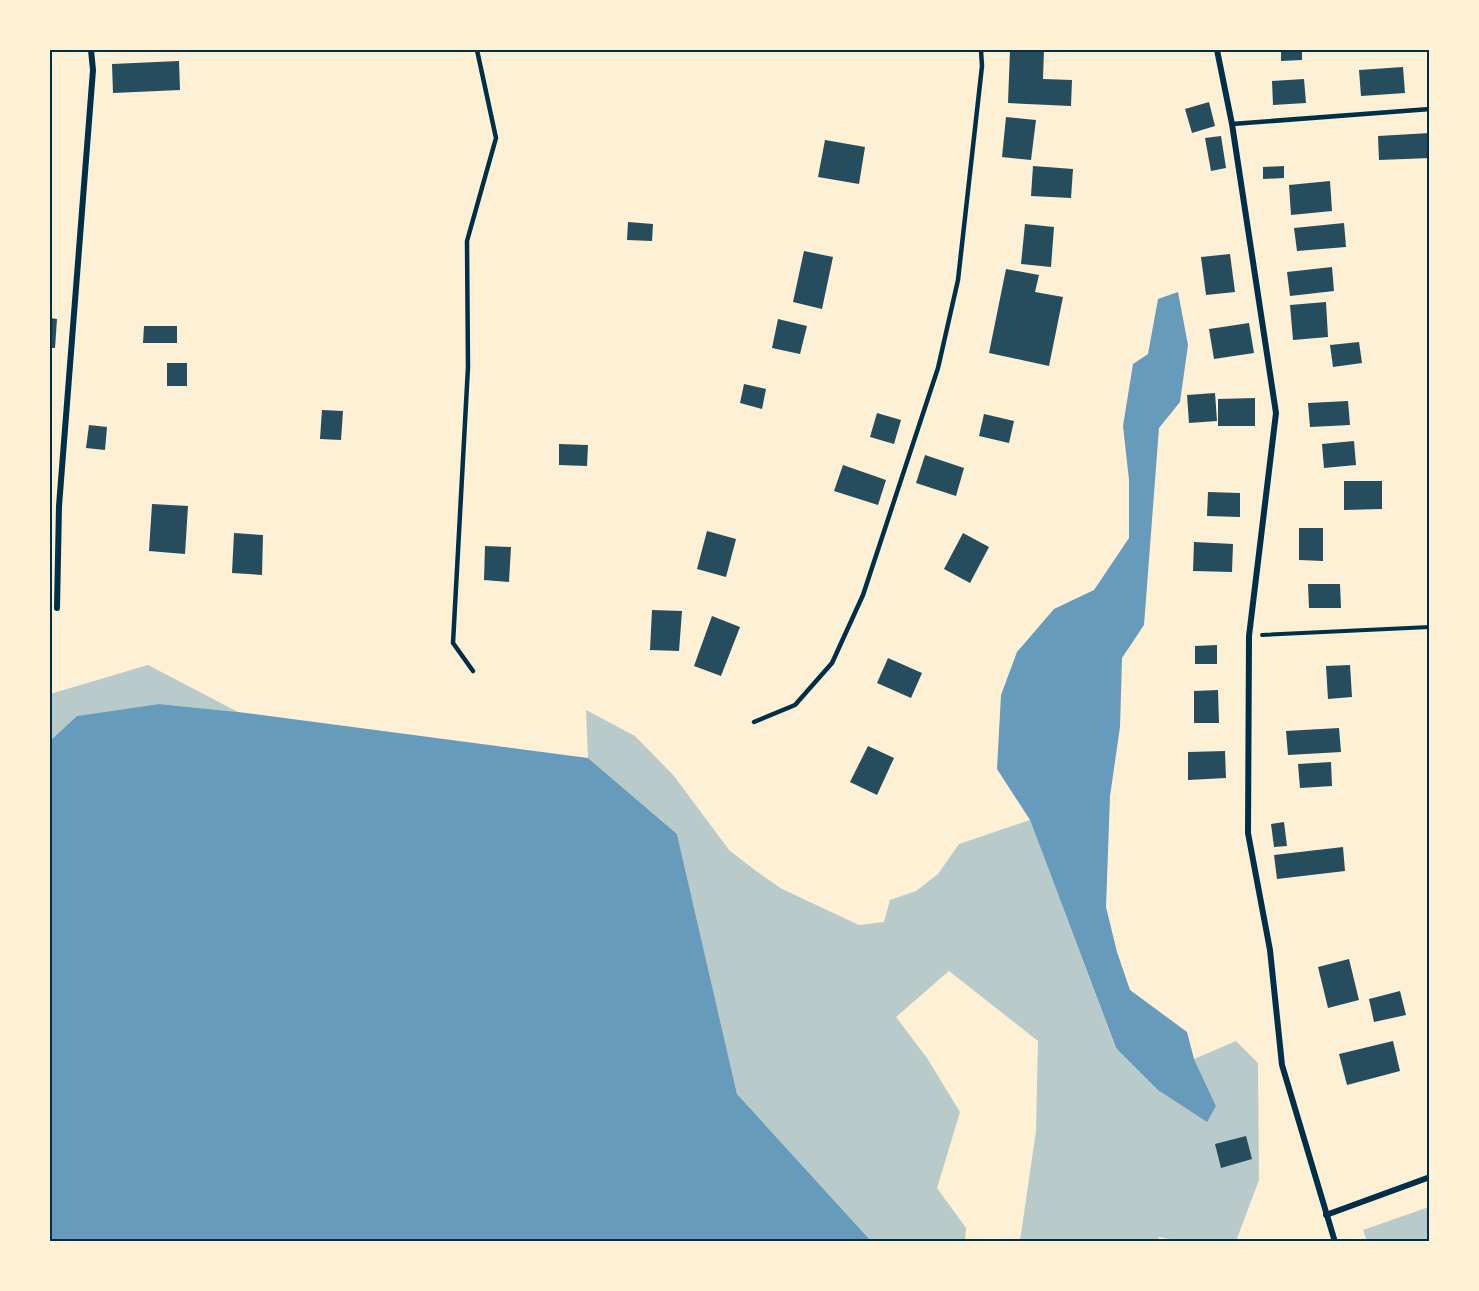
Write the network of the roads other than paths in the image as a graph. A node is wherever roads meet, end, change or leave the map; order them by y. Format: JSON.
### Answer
{"nodes":[{"id":1,"x":91,"y":50,"type":"edge"},
{"id":2,"x":477,"y":50,"type":"edge"},
{"id":3,"x":981,"y":50,"type":"edge"},
{"id":4,"x":1216,"y":50,"type":"edge"},
{"id":5,"x":1430,"y":109,"type":"edge"},
{"id":6,"x":1232,"y":124,"type":"junction"},
{"id":7,"x":57,"y":608,"type":"dead end"},
{"id":8,"x":473,"y":670,"type":"dead end"},
{"id":9,"x":754,"y":722,"type":"dead end"},
{"id":10,"x":1430,"y":1177,"type":"edge"},
{"id":11,"x":1326,"y":1215,"type":"junction"},
{"id":12,"x":1335,"y":1242,"type":"edge"}],
"edges":[{"from":1,"to":7,"type":"street"},
{"from":2,"to":8,"type":"lane"},
{"from":3,"to":9,"type":"lane"},
{"from":4,"to":6,"type":"street"},
{"from":5,"to":6,"type":"lane"},
{"from":6,"to":11,"type":"street"},
{"from":10,"to":11,"type":"street"},
{"from":11,"to":12,"type":"street"}]}
